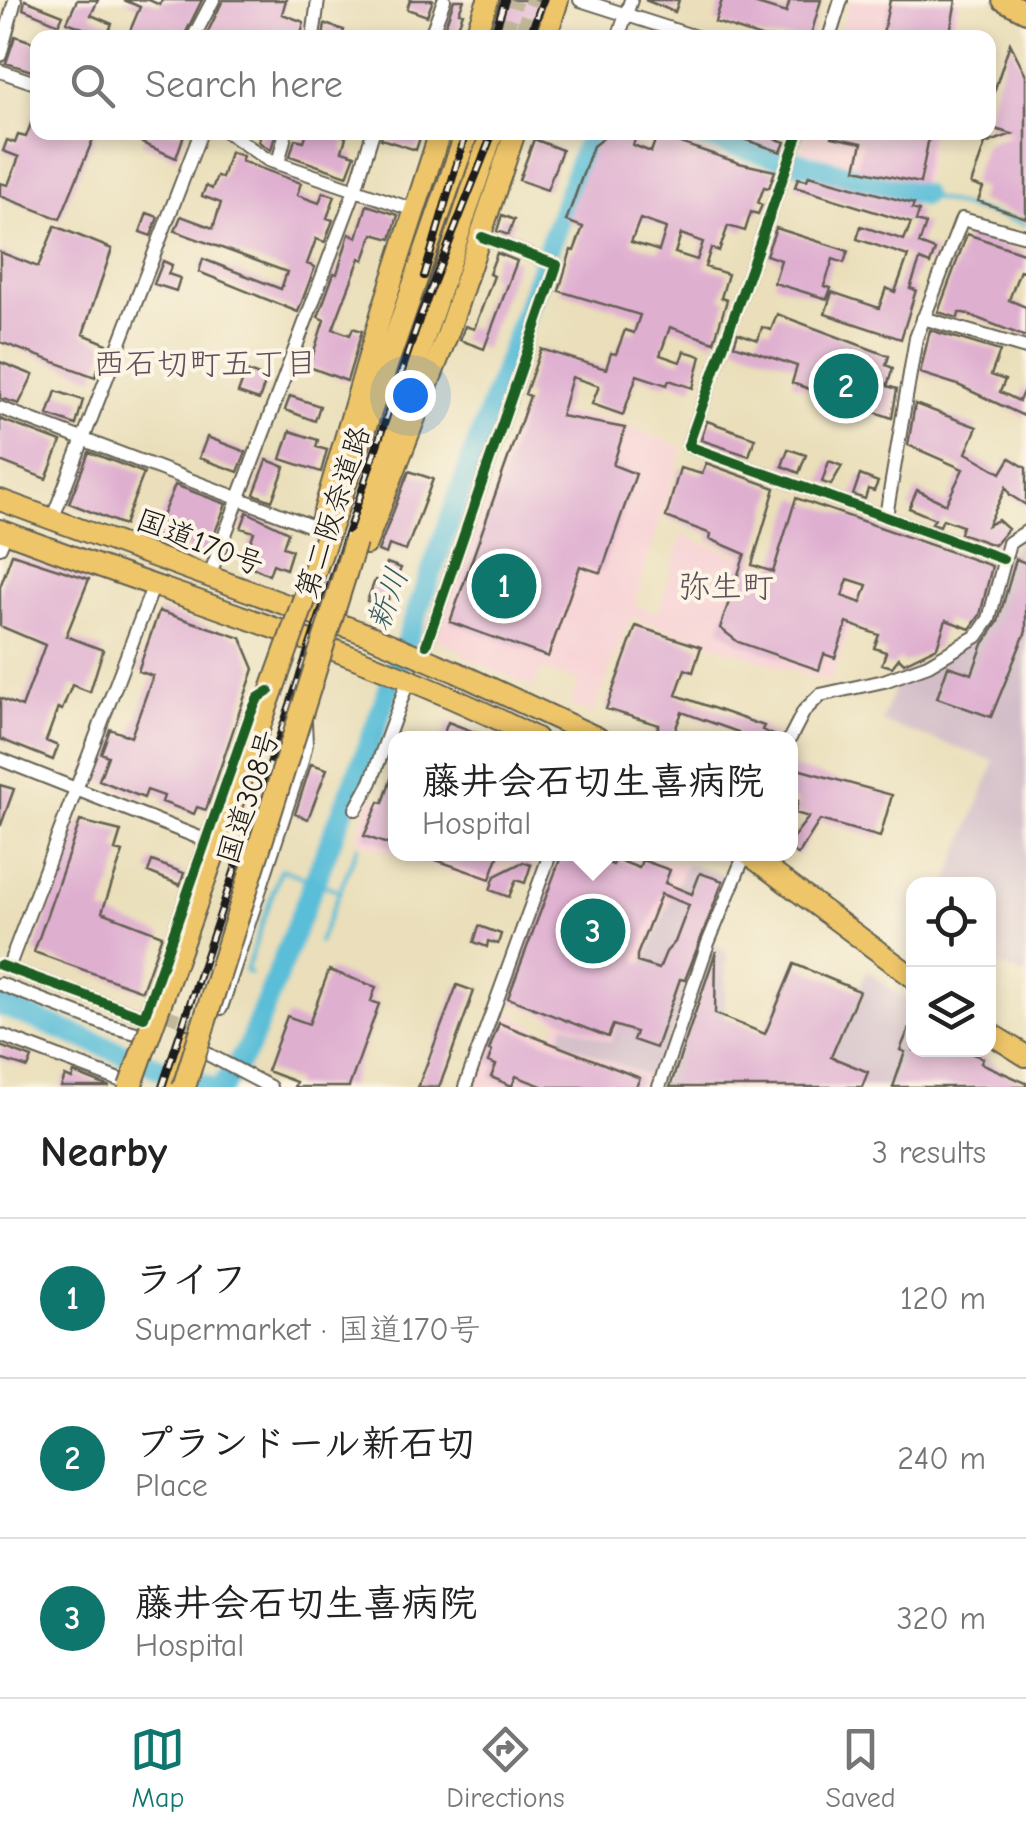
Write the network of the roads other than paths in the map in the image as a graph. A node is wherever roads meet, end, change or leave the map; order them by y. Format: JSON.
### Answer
{"nodes":[{"id":1,"x":14,"y":0,"type":"edge"},
{"id":2,"x":318,"y":0,"type":"edge"},
{"id":3,"x":444,"y":0,"type":"edge"},
{"id":4,"x":488,"y":0,"type":"edge"},
{"id":5,"x":558,"y":0,"type":"edge"},
{"id":6,"x":580,"y":0,"type":"edge"},
{"id":7,"x":841,"y":0,"type":"edge"},
{"id":8,"x":1003,"y":0,"type":"edge"},
{"id":9,"x":209,"y":1,"type":"edge"},
{"id":10,"x":628,"y":6,"type":"edge"},
{"id":11,"x":1026,"y":12,"type":"edge"},
{"id":12,"x":196,"y":30,"type":"edge"},
{"id":13,"x":313,"y":30,"type":"edge"},
{"id":14,"x":433,"y":30,"type":"edge"},
{"id":15,"x":477,"y":30,"type":"edge"},
{"id":16,"x":549,"y":30,"type":"edge"},
{"id":17,"x":620,"y":30,"type":"edge"},
{"id":18,"x":667,"y":30,"type":"edge"},
{"id":19,"x":832,"y":30,"type":"edge"},
{"id":20,"x":0,"y":55,"type":"edge"},
{"id":21,"x":0,"y":71,"type":"edge"},
{"id":22,"x":30,"y":81,"type":"edge"},
{"id":23,"x":199,"y":140,"type":"edge"},
{"id":24,"x":239,"y":140,"type":"edge"},
{"id":25,"x":284,"y":140,"type":"edge"},
{"id":26,"x":371,"y":140,"type":"edge"},
{"id":27,"x":437,"y":140,"type":"edge"},
{"id":28,"x":459,"y":140,"type":"edge"},
{"id":29,"x":461,"y":140,"type":"edge"},
{"id":30,"x":491,"y":140,"type":"edge"},
{"id":31,"x":492,"y":140,"type":"edge"},
{"id":32,"x":512,"y":140,"type":"edge"},
{"id":33,"x":796,"y":140,"type":"edge"},
{"id":34,"x":278,"y":163,"type":"junction"},
{"id":35,"x":355,"y":190,"type":"junction"},
{"id":36,"x":414,"y":210,"type":"junction"},
{"id":37,"x":482,"y":236,"type":"junction"},
{"id":38,"x":1026,"y":236,"type":"edge"},
{"id":39,"x":923,"y":318,"type":"junction"},
{"id":40,"x":1026,"y":348,"type":"edge"},
{"id":41,"x":0,"y":408,"type":"edge"},
{"id":42,"x":84,"y":441,"type":"junction"},
{"id":43,"x":339,"y":466,"type":"junction"},
{"id":44,"x":387,"y":485,"type":"junction"},
{"id":45,"x":0,"y":500,"type":"edge"},
{"id":46,"x":238,"y":500,"type":"junction"},
{"id":47,"x":886,"y":516,"type":"junction"},
{"id":48,"x":52,"y":520,"type":"junction"},
{"id":49,"x":318,"y":529,"type":"junction"},
{"id":50,"x":1026,"y":532,"type":"edge"},
{"id":51,"x":2,"y":536,"type":"edge"},
{"id":52,"x":1003,"y":559,"type":"junction"},
{"id":53,"x":208,"y":577,"type":"junction"},
{"id":54,"x":153,"y":587,"type":"junction"},
{"id":55,"x":293,"y":620,"type":"junction"},
{"id":56,"x":332,"y":624,"type":"junction"},
{"id":57,"x":411,"y":649,"type":"junction"},
{"id":58,"x":328,"y":650,"type":"junction"},
{"id":59,"x":399,"y":678,"type":"junction"},
{"id":60,"x":269,"y":691,"type":"junction"},
{"id":61,"x":304,"y":718,"type":"junction"},
{"id":62,"x":523,"y":731,"type":"edge"},
{"id":63,"x":582,"y":731,"type":"edge"},
{"id":64,"x":794,"y":731,"type":"edge"},
{"id":65,"x":0,"y":758,"type":"edge"},
{"id":66,"x":77,"y":789,"type":"junction"},
{"id":67,"x":356,"y":809,"type":"dead end"},
{"id":68,"x":205,"y":840,"type":"junction"},
{"id":69,"x":547,"y":861,"type":"edge"},
{"id":70,"x":743,"y":861,"type":"edge"},
{"id":71,"x":755,"y":861,"type":"edge"},
{"id":72,"x":4,"y":966,"type":"edge"},
{"id":73,"x":906,"y":972,"type":"edge"},
{"id":74,"x":0,"y":984,"type":"edge"},
{"id":75,"x":210,"y":1030,"type":"dead end"},
{"id":76,"x":0,"y":1035,"type":"edge"},
{"id":77,"x":996,"y":1037,"type":"edge"},
{"id":78,"x":144,"y":1046,"type":"junction"},
{"id":79,"x":192,"y":1054,"type":"junction"},
{"id":80,"x":1026,"y":1056,"type":"edge"},
{"id":81,"x":132,"y":1086,"type":"edge"},
{"id":82,"x":172,"y":1087,"type":"edge"},
{"id":83,"x":185,"y":1087,"type":"edge"},
{"id":84,"x":270,"y":1087,"type":"edge"},
{"id":85,"x":464,"y":1087,"type":"edge"},
{"id":86,"x":659,"y":1087,"type":"edge"}],
"edges":[{"from":1,"to":20,"type":"street"},
{"from":2,"to":13,"type":"street"},
{"from":3,"to":14,"type":"street"},
{"from":4,"to":15,"type":"highway"},
{"from":5,"to":16,"type":"highway"},
{"from":6,"to":10,"type":"street"},
{"from":7,"to":19,"type":"street"},
{"from":8,"to":11,"type":"highway"},
{"from":9,"to":12,"type":"street"},
{"from":10,"to":17,"type":"street"},
{"from":10,"to":18,"type":"street"},
{"from":21,"to":22,"type":"street"},
{"from":23,"to":42,"type":"street"},
{"from":24,"to":34,"type":"street"},
{"from":25,"to":34,"type":"street"},
{"from":26,"to":35,"type":"street"},
{"from":27,"to":36,"type":"highway","name":"国道308号"},
{"from":28,"to":43,"type":"highway"},
{"from":29,"to":55,"type":"highway","name":"第二阪奈道路","bridge":true},
{"from":30,"to":56,"type":"highway","name":"第二阪奈道路","bridge":true},
{"from":31,"to":44,"type":"highway"},
{"from":32,"to":37,"type":"highway","name":"国道308号"},
{"from":33,"to":47,"type":"street"},
{"from":34,"to":35,"type":"street"},
{"from":35,"to":36,"type":"street"},
{"from":35,"to":46,"type":"street"},
{"from":36,"to":43,"type":"highway","name":"国道308号"},
{"from":37,"to":44,"type":"highway","name":"国道308号"},
{"from":37,"to":57,"type":"street"},
{"from":38,"to":39,"type":"street"},
{"from":39,"to":40,"type":"street"},
{"from":39,"to":47,"type":"street"},
{"from":41,"to":42,"type":"street"},
{"from":42,"to":46,"type":"street"},
{"from":42,"to":48,"type":"street"},
{"from":43,"to":49,"type":"highway","name":"国道308号"},
{"from":44,"to":56,"type":"highway","name":"国道308号"},
{"from":45,"to":48,"type":"highway","name":"国道170号"},
{"from":46,"to":49,"type":"street"},
{"from":46,"to":53,"type":"street"},
{"from":47,"to":52,"type":"street"},
{"from":48,"to":53,"type":"highway","name":"国道170号"},
{"from":49,"to":55,"type":"highway","name":"国道308号"},
{"from":50,"to":52,"type":"street"},
{"from":51,"to":54,"type":"highway","name":"国道170号"},
{"from":52,"to":64,"type":"street"},
{"from":53,"to":55,"type":"highway","name":"国道170号"},
{"from":54,"to":55,"type":"highway","name":"国道170号"},
{"from":54,"to":66,"type":"street"},
{"from":55,"to":56,"type":"highway","name":"国道170号"},
{"from":55,"to":58,"type":"highway","name":"国道170号"},
{"from":55,"to":60,"type":"highway","name":"国道308号"},
{"from":55,"to":81,"type":"highway","name":"第二阪奈道路","bridge":true},
{"from":56,"to":57,"type":"highway","name":"国道170号"},
{"from":56,"to":58,"type":"highway","name":"国道308号"},
{"from":56,"to":83,"type":"highway","name":"第二阪奈道路","bridge":true},
{"from":57,"to":63,"type":"highway","name":"国道170号"},
{"from":58,"to":59,"type":"highway","name":"国道170号"},
{"from":58,"to":61,"type":"highway","name":"国道308号"},
{"from":58,"to":79,"type":"highway"},
{"from":59,"to":62,"type":"highway","name":"国道170号"},
{"from":59,"to":67,"type":"street"},
{"from":60,"to":68,"type":"street"},
{"from":60,"to":78,"type":"highway","name":"国道308号"},
{"from":61,"to":75,"type":"street"},
{"from":61,"to":79,"type":"highway","name":"国道308号"},
{"from":65,"to":66,"type":"street"},
{"from":66,"to":68,"type":"street"},
{"from":66,"to":72,"type":"street"},
{"from":68,"to":72,"type":"street"},
{"from":69,"to":85,"type":"street"},
{"from":70,"to":86,"type":"street"},
{"from":71,"to":73,"type":"highway"},
{"from":74,"to":78,"type":"street"},
{"from":76,"to":81,"type":"street"},
{"from":77,"to":80,"type":"highway"},
{"from":78,"to":81,"type":"highway","bridge":true},
{"from":79,"to":82,"type":"highway"},
{"from":79,"to":83,"type":"highway","name":"国道308号","bridge":true},
{"from":79,"to":84,"type":"street"}]}
